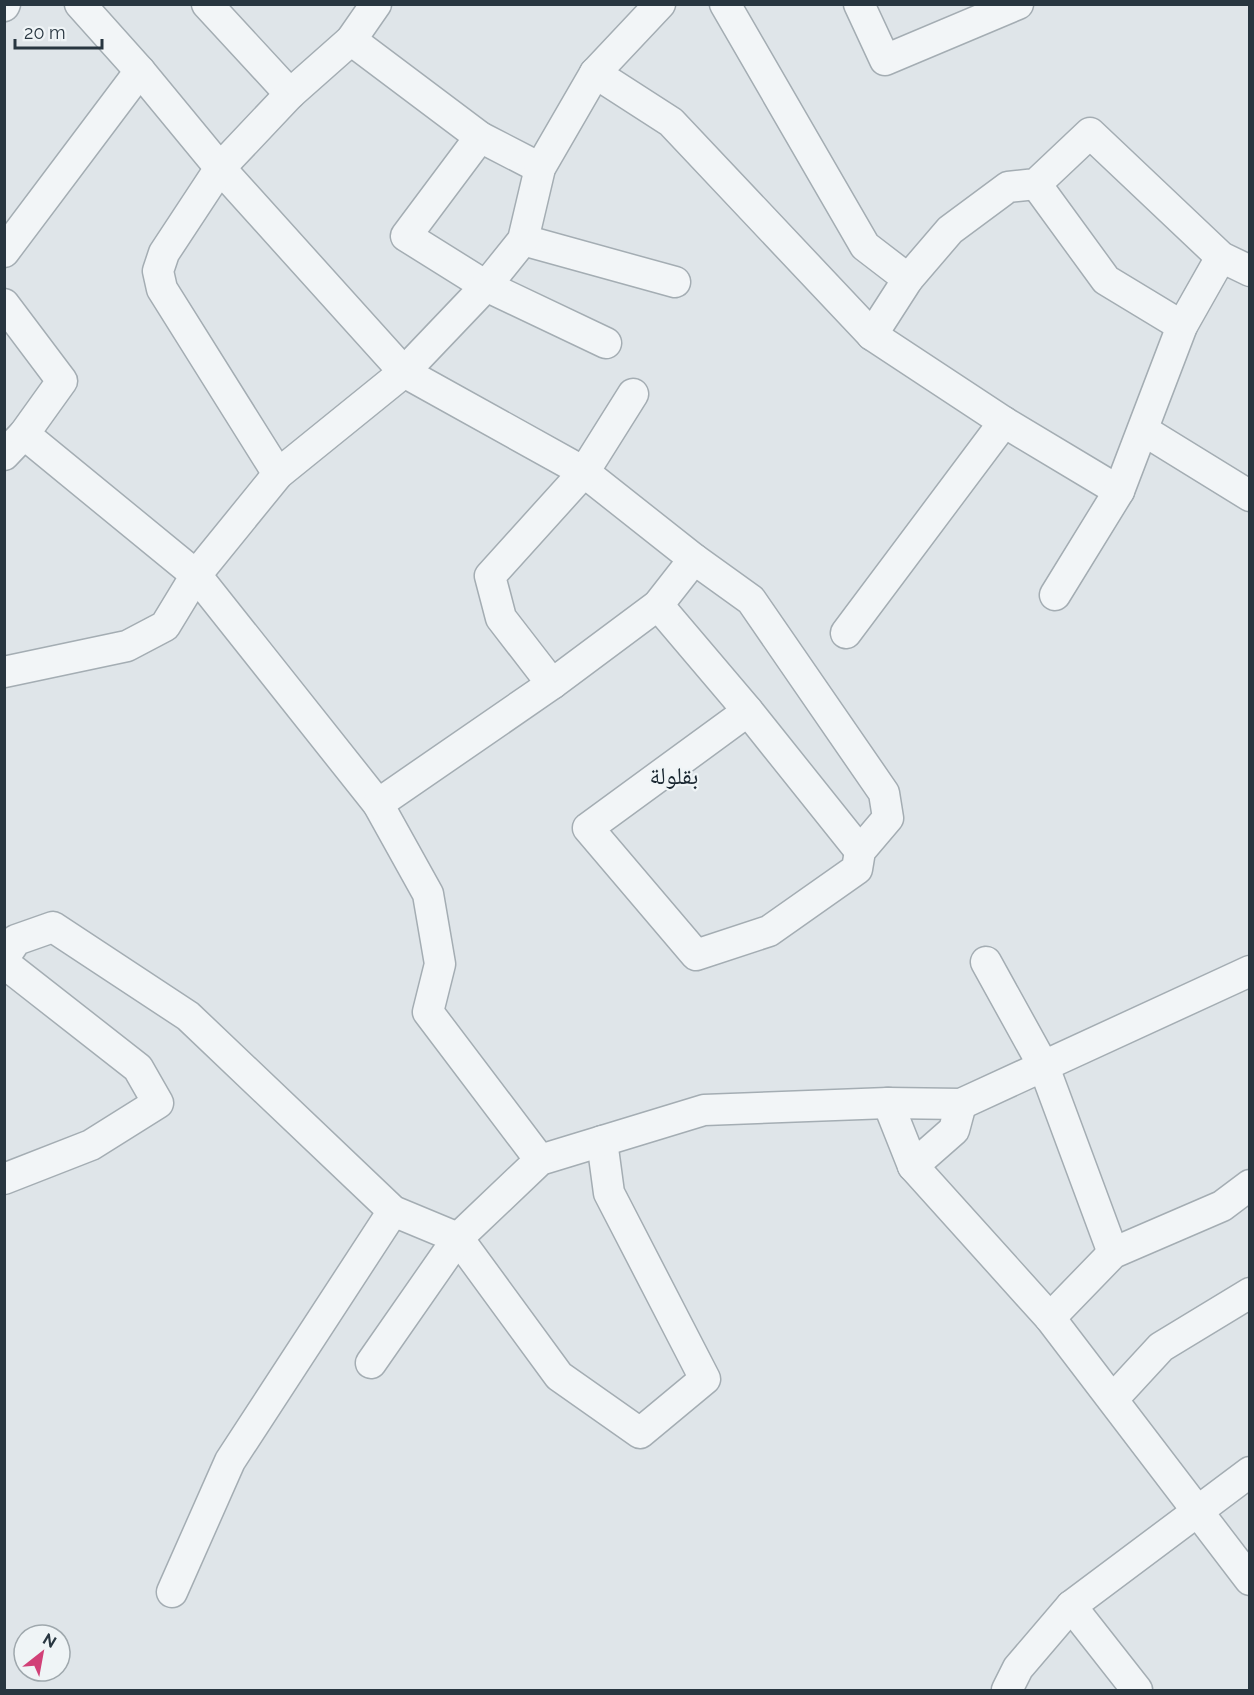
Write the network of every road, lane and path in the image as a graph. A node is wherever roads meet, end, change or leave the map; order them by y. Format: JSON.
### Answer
{"nodes":[{"id":1,"x":80,"y":4,"type":"edge"},
{"id":2,"x":207,"y":4,"type":"edge"},
{"id":3,"x":376,"y":4,"type":"edge"},
{"id":4,"x":660,"y":4,"type":"edge"},
{"id":5,"x":725,"y":4,"type":"edge"},
{"id":6,"x":859,"y":4,"type":"edge"},
{"id":7,"x":1018,"y":4,"type":"edge"},
{"id":8,"x":351,"y":40,"type":"junction"},
{"id":9,"x":140,"y":71,"type":"junction"},
{"id":10,"x":594,"y":73,"type":"junction"},
{"id":11,"x":290,"y":93,"type":"junction"},
{"id":12,"x":480,"y":137,"type":"junction"},
{"id":13,"x":220,"y":168,"type":"junction"},
{"id":14,"x":540,"y":168,"type":"junction"},
{"id":15,"x":1036,"y":184,"type":"junction"},
{"id":16,"x":523,"y":240,"type":"junction"},
{"id":17,"x":4,"y":252,"type":"edge"},
{"id":18,"x":1221,"y":257,"type":"junction"},
{"id":19,"x":1250,"y":271,"type":"edge"},
{"id":20,"x":908,"y":279,"type":"junction"},
{"id":21,"x":675,"y":282,"type":"dead end"},
{"id":22,"x":486,"y":286,"type":"junction"},
{"id":23,"x":4,"y":304,"type":"edge"},
{"id":24,"x":1182,"y":326,"type":"junction"},
{"id":25,"x":872,"y":335,"type":"junction"},
{"id":26,"x":606,"y":343,"type":"dead end"},
{"id":27,"x":405,"y":372,"type":"junction"},
{"id":28,"x":633,"y":394,"type":"dead end"},
{"id":29,"x":1004,"y":422,"type":"junction"},
{"id":30,"x":1143,"y":430,"type":"junction"},
{"id":31,"x":14,"y":444,"type":"edge"},
{"id":32,"x":584,"y":472,"type":"junction"},
{"id":33,"x":278,"y":474,"type":"junction"},
{"id":34,"x":1119,"y":491,"type":"junction"},
{"id":35,"x":1250,"y":496,"type":"edge"},
{"id":36,"x":694,"y":559,"type":"junction"},
{"id":37,"x":196,"y":574,"type":"junction"},
{"id":38,"x":1055,"y":595,"type":"dead end"},
{"id":39,"x":658,"y":604,"type":"junction"},
{"id":40,"x":846,"y":633,"type":"dead end"},
{"id":41,"x":4,"y":672,"type":"edge"},
{"id":42,"x":552,"y":684,"type":"junction"},
{"id":43,"x":747,"y":711,"type":"junction"},
{"id":44,"x":378,"y":804,"type":"junction"},
{"id":45,"x":860,"y":851,"type":"junction"},
{"id":46,"x":4,"y":958,"type":"edge"},
{"id":47,"x":986,"y":962,"type":"dead end"},
{"id":48,"x":4,"y":963,"type":"edge"},
{"id":49,"x":1250,"y":971,"type":"edge"},
{"id":50,"x":1044,"y":1067,"type":"junction"},
{"id":51,"x":888,"y":1103,"type":"junction"},
{"id":52,"x":961,"y":1104,"type":"junction"},
{"id":53,"x":602,"y":1141,"type":"junction"},
{"id":54,"x":540,"y":1160,"type":"junction"},
{"id":55,"x":913,"y":1166,"type":"junction"},
{"id":56,"x":4,"y":1179,"type":"edge"},
{"id":57,"x":1250,"y":1185,"type":"edge"},
{"id":58,"x":393,"y":1212,"type":"junction"},
{"id":59,"x":459,"y":1238,"type":"junction"},
{"id":60,"x":1113,"y":1253,"type":"junction"},
{"id":61,"x":1250,"y":1293,"type":"edge"},
{"id":62,"x":1050,"y":1318,"type":"junction"},
{"id":63,"x":371,"y":1364,"type":"dead end"},
{"id":64,"x":1113,"y":1399,"type":"junction"},
{"id":65,"x":1250,"y":1472,"type":"edge"},
{"id":66,"x":1197,"y":1509,"type":"junction"},
{"id":67,"x":1250,"y":1580,"type":"edge"},
{"id":68,"x":172,"y":1592,"type":"dead end"},
{"id":69,"x":1071,"y":1606,"type":"junction"},
{"id":70,"x":1007,"y":1690,"type":"edge"},
{"id":71,"x":1137,"y":1690,"type":"edge"}],
"edges":[{"from":1,"to":9,"type":"street"},
{"from":2,"to":11,"type":"street"},
{"from":3,"to":8,"type":"street"},
{"from":4,"to":10,"type":"street"},
{"from":5,"to":20,"type":"street"},
{"from":6,"to":7,"type":"street"},
{"from":8,"to":11,"type":"street"},
{"from":8,"to":12,"type":"street"},
{"from":9,"to":13,"type":"street"},
{"from":9,"to":17,"type":"street"},
{"from":10,"to":14,"type":"street"},
{"from":10,"to":25,"type":"street"},
{"from":11,"to":13,"type":"street"},
{"from":12,"to":14,"type":"street"},
{"from":12,"to":22,"type":"street"},
{"from":13,"to":27,"type":"street"},
{"from":13,"to":33,"type":"street"},
{"from":14,"to":16,"type":"street"},
{"from":15,"to":18,"type":"street"},
{"from":15,"to":20,"type":"street"},
{"from":15,"to":24,"type":"street"},
{"from":16,"to":21,"type":"street"},
{"from":16,"to":22,"type":"street"},
{"from":18,"to":19,"type":"street"},
{"from":18,"to":24,"type":"street"},
{"from":20,"to":25,"type":"street"},
{"from":22,"to":26,"type":"street"},
{"from":22,"to":27,"type":"street"},
{"from":23,"to":31,"type":"street"},
{"from":24,"to":30,"type":"street"},
{"from":25,"to":29,"type":"street"},
{"from":27,"to":32,"type":"street"},
{"from":27,"to":33,"type":"street"},
{"from":28,"to":32,"type":"street"},
{"from":29,"to":34,"type":"street"},
{"from":29,"to":40,"type":"street"},
{"from":30,"to":34,"type":"street"},
{"from":30,"to":35,"type":"street"},
{"from":31,"to":37,"type":"street"},
{"from":32,"to":36,"type":"street"},
{"from":32,"to":42,"type":"street"},
{"from":33,"to":37,"type":"street"},
{"from":34,"to":38,"type":"street"},
{"from":36,"to":39,"type":"street"},
{"from":36,"to":45,"type":"street"},
{"from":37,"to":41,"type":"street"},
{"from":37,"to":44,"type":"street"},
{"from":39,"to":42,"type":"street"},
{"from":39,"to":43,"type":"street"},
{"from":42,"to":44,"type":"street"},
{"from":43,"to":45,"type":"street"},
{"from":43,"to":45,"type":"street"},
{"from":44,"to":54,"type":"street"},
{"from":46,"to":58,"type":"street"},
{"from":47,"to":50,"type":"street"},
{"from":48,"to":56,"type":"street"},
{"from":49,"to":50,"type":"street"},
{"from":50,"to":52,"type":"street"},
{"from":50,"to":60,"type":"street"},
{"from":51,"to":52,"type":"street"},
{"from":51,"to":53,"type":"street"},
{"from":51,"to":55,"type":"street"},
{"from":52,"to":55,"type":"street"},
{"from":53,"to":54,"type":"street"},
{"from":53,"to":59,"type":"street"},
{"from":54,"to":59,"type":"street"},
{"from":55,"to":62,"type":"street"},
{"from":57,"to":60,"type":"street"},
{"from":58,"to":59,"type":"street"},
{"from":58,"to":68,"type":"street"},
{"from":59,"to":63,"type":"street"},
{"from":60,"to":62,"type":"street"},
{"from":61,"to":64,"type":"street"},
{"from":62,"to":64,"type":"street"},
{"from":64,"to":66,"type":"street"},
{"from":65,"to":66,"type":"street"},
{"from":66,"to":67,"type":"street"},
{"from":66,"to":69,"type":"street"},
{"from":69,"to":70,"type":"street"},
{"from":69,"to":71,"type":"street"}]}
